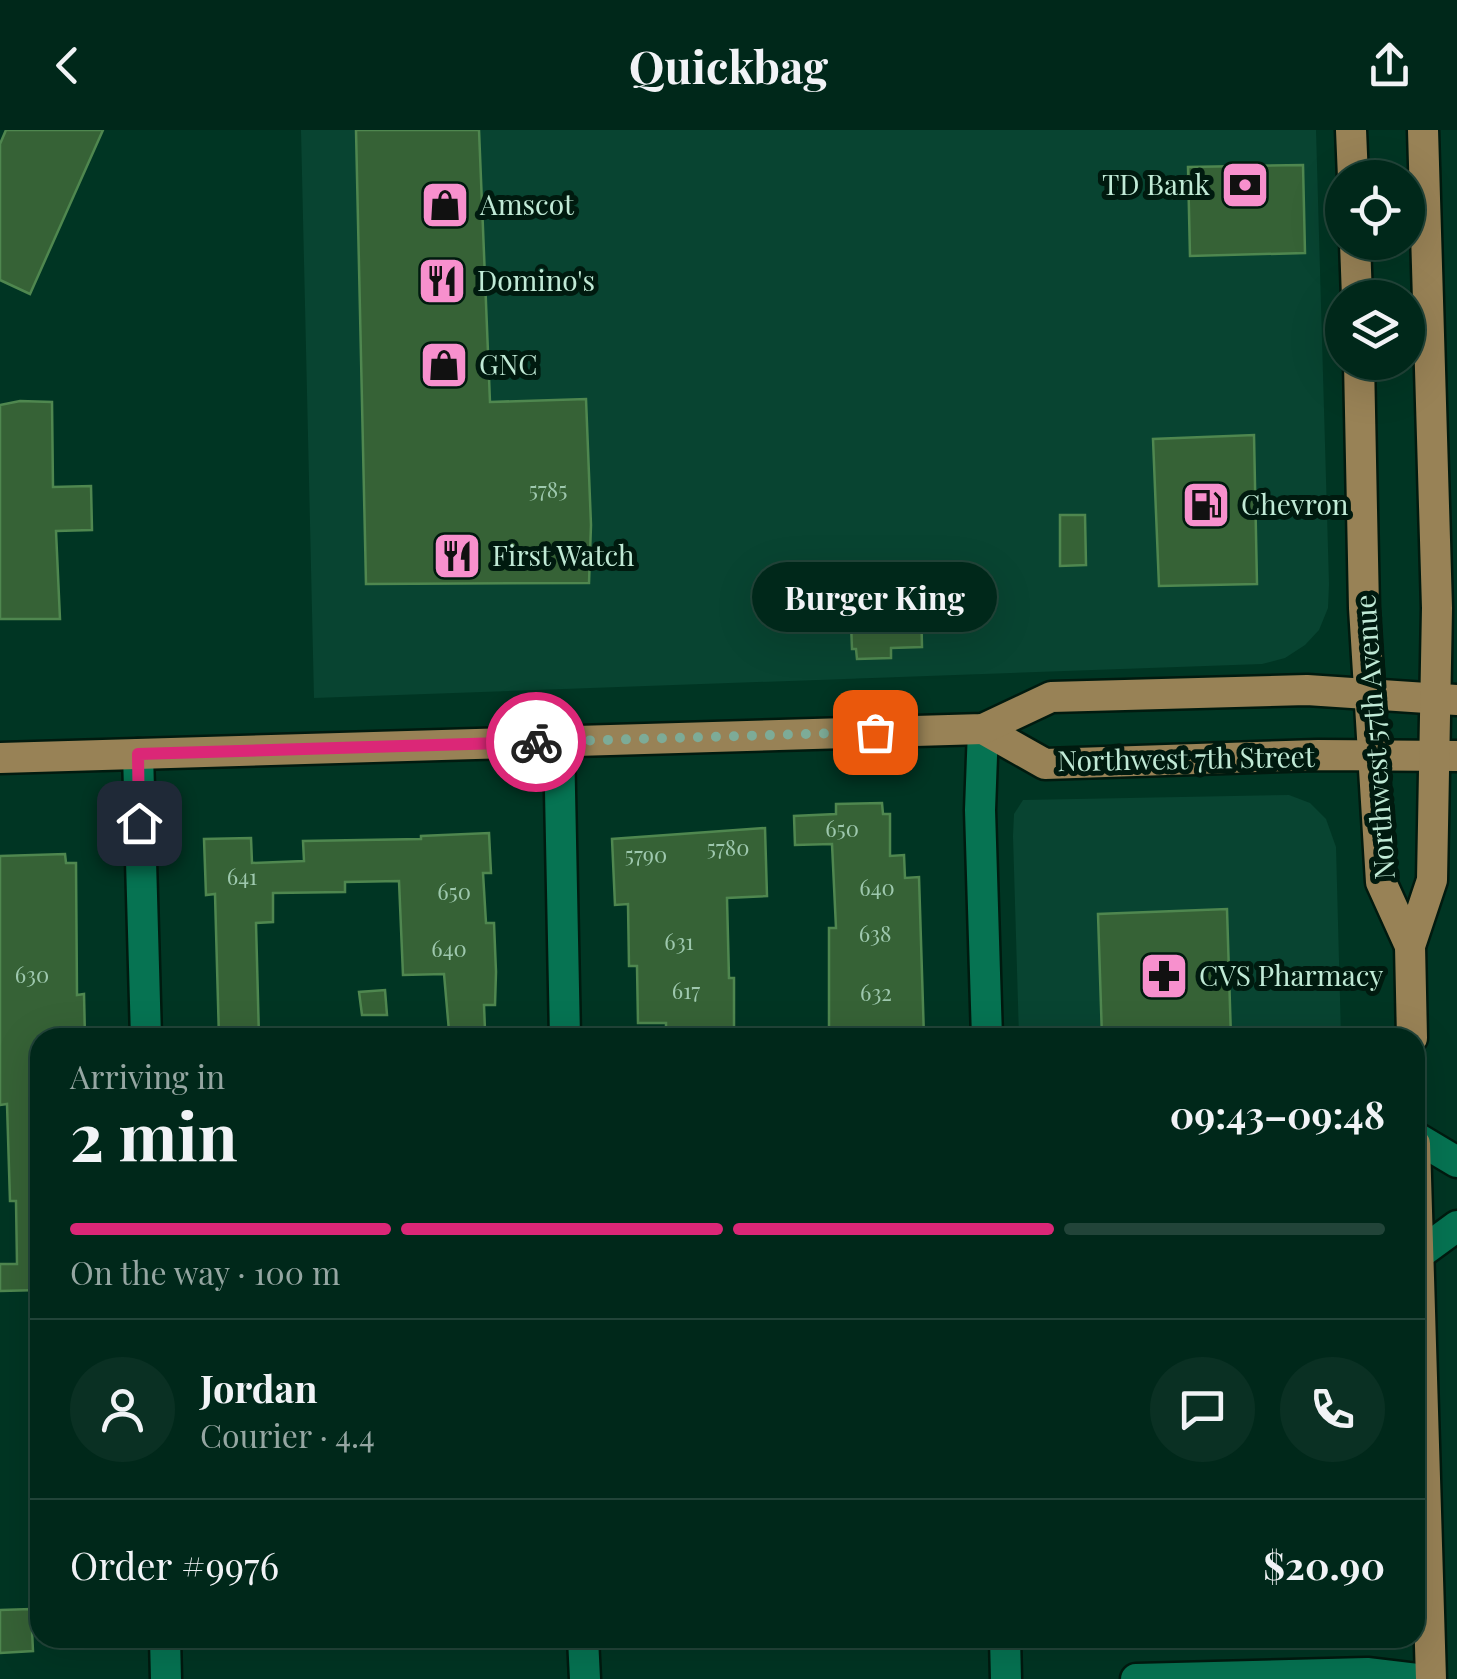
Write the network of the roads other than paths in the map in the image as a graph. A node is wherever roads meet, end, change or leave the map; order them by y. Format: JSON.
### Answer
{"nodes":[{"id":1,"x":1351,"y":130,"type":"edge"},
{"id":2,"x":1423,"y":130,"type":"edge"},
{"id":3,"x":1352,"y":160,"type":"edge"},
{"id":4,"x":1359,"y":380,"type":"edge"},
{"id":5,"x":1369,"y":694,"type":"junction"},
{"id":6,"x":1446,"y":699,"type":"edge"},
{"id":7,"x":983,"y":730,"type":"junction"},
{"id":8,"x":559,"y":742,"type":"junction"},
{"id":9,"x":138,"y":754,"type":"junction"},
{"id":10,"x":1373,"y":756,"type":"junction"},
{"id":11,"x":1445,"y":756,"type":"edge"},
{"id":12,"x":0,"y":758,"type":"edge"},
{"id":13,"x":1410,"y":946,"type":"junction"},
{"id":14,"x":146,"y":1028,"type":"edge"},
{"id":15,"x":565,"y":1028,"type":"edge"},
{"id":16,"x":986,"y":1028,"type":"edge"},
{"id":17,"x":1412,"y":1028,"type":"edge"},
{"id":18,"x":1425,"y":1146,"type":"edge"},
{"id":19,"x":1457,"y":1162,"type":"edge"},
{"id":20,"x":1457,"y":1226,"type":"edge"},
{"id":21,"x":1425,"y":1250,"type":"edge"},
{"id":22,"x":1425,"y":1466,"type":"edge"},
{"id":23,"x":165,"y":1648,"type":"edge"},
{"id":24,"x":583,"y":1648,"type":"edge"},
{"id":25,"x":1005,"y":1648,"type":"edge"},
{"id":26,"x":166,"y":1679,"type":"edge"},
{"id":27,"x":585,"y":1679,"type":"edge"},
{"id":28,"x":1006,"y":1679,"type":"edge"},
{"id":29,"x":1136,"y":1679,"type":"edge"},
{"id":30,"x":1417,"y":1679,"type":"edge"},
{"id":31,"x":1431,"y":1679,"type":"edge"}],
"edges":[{"from":1,"to":3,"type":"main road"},
{"from":2,"to":6,"type":"main road","name":"Northwest 57th Avenue"},
{"from":4,"to":5,"type":"main road","name":"Northwest 57th Avenue"},
{"from":5,"to":6,"type":"main road","name":"Northwest 7th Street"},
{"from":5,"to":7,"type":"main road","name":"Northwest 7th Street"},
{"from":5,"to":10,"type":"main road","name":"Northwest 57th Avenue"},
{"from":6,"to":11,"type":"main road","name":"Northwest 57th Avenue"},
{"from":7,"to":8,"type":"main road","name":"Northwest 7th Street"},
{"from":7,"to":10,"type":"main road","name":"Northwest 7th Street"},
{"from":7,"to":16,"type":"street"},
{"from":8,"to":9,"type":"main road","name":"Northwest 7th Street"},
{"from":8,"to":15,"type":"street"},
{"from":9,"to":12,"type":"main road","name":"Northwest 7th Street"},
{"from":9,"to":14,"type":"street"},
{"from":10,"to":11,"type":"main road","name":"Northwest 7th Street"},
{"from":10,"to":13,"type":"main road","name":"Northwest 57th Avenue"},
{"from":11,"to":13,"type":"main road","name":"Northwest 57th Avenue"},
{"from":13,"to":17,"type":"main road"},
{"from":18,"to":19,"type":"street"},
{"from":20,"to":21,"type":"street"},
{"from":22,"to":31,"type":"main road"},
{"from":23,"to":26,"type":"street"},
{"from":24,"to":27,"type":"street"},
{"from":25,"to":28,"type":"street"},
{"from":29,"to":30,"type":"street"}]}
